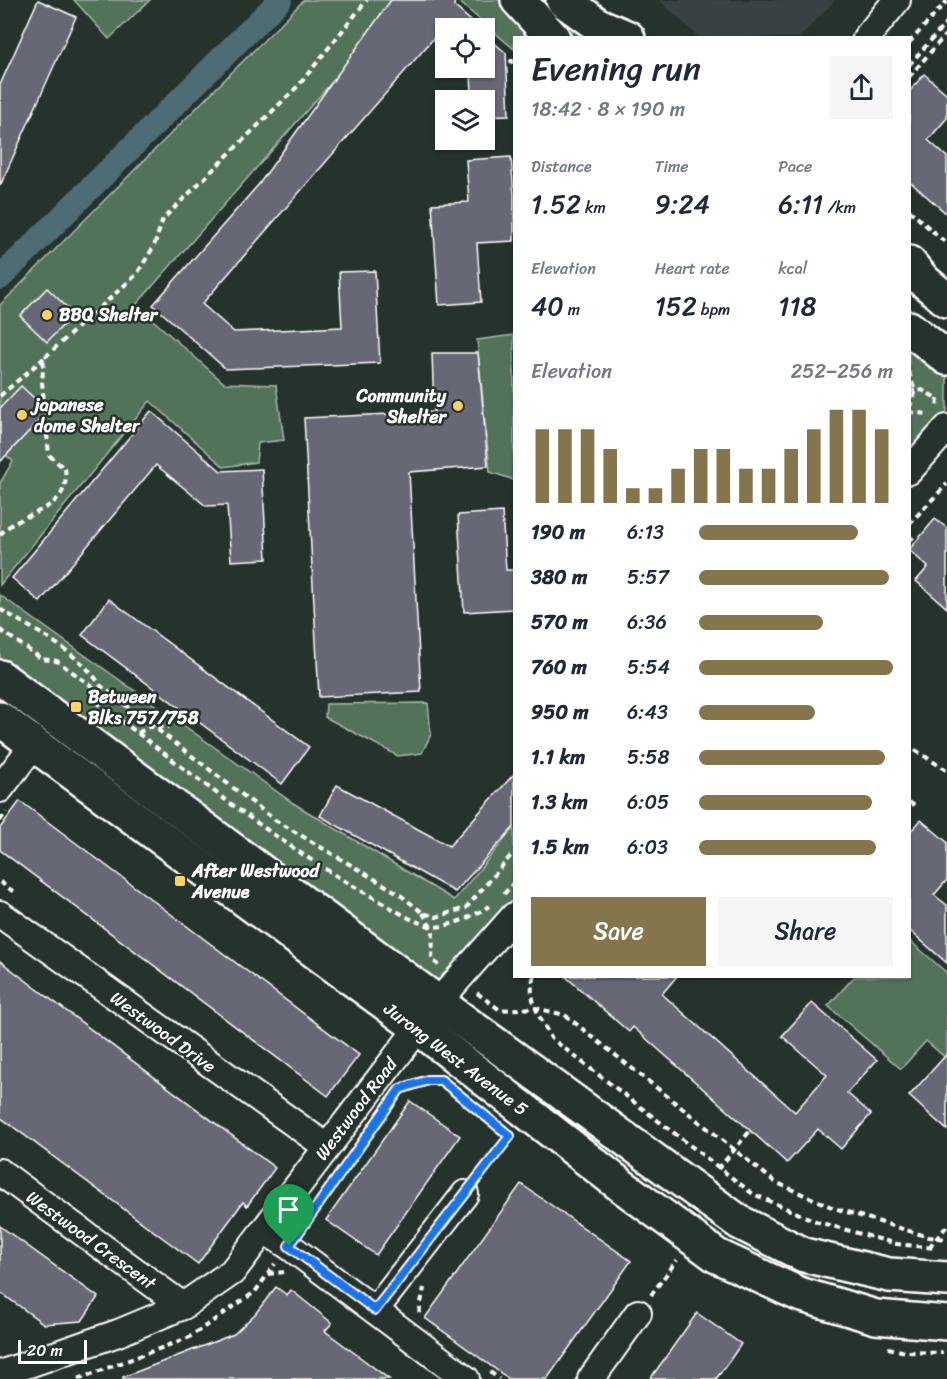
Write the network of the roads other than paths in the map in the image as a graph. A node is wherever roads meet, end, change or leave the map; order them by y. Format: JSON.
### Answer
{"nodes":[{"id":1,"x":518,"y":0,"type":"edge"},
{"id":2,"x":563,"y":0,"type":"edge"},
{"id":3,"x":897,"y":0,"type":"edge"},
{"id":4,"x":551,"y":36,"type":"edge"},
{"id":5,"x":623,"y":36,"type":"edge"},
{"id":6,"x":868,"y":36,"type":"edge"},
{"id":7,"x":911,"y":265,"type":"edge"},
{"id":8,"x":947,"y":300,"type":"edge"},
{"id":9,"x":911,"y":330,"type":"edge"},
{"id":10,"x":947,"y":358,"type":"edge"},
{"id":11,"x":938,"y":421,"type":"edge"},
{"id":12,"x":911,"y":468,"type":"edge"},
{"id":13,"x":0,"y":677,"type":"edge"},
{"id":14,"x":11,"y":734,"type":"edge"},
{"id":15,"x":0,"y":789,"type":"edge"},
{"id":16,"x":507,"y":908,"type":"edge"},
{"id":17,"x":0,"y":914,"type":"edge"},
{"id":18,"x":438,"y":1002,"type":"junction"},
{"id":19,"x":419,"y":1028,"type":"junction"},
{"id":20,"x":327,"y":1147,"type":"junction"},
{"id":21,"x":0,"y":1172,"type":"edge"},
{"id":22,"x":465,"y":1194,"type":"road end"},
{"id":23,"x":264,"y":1230,"type":"junction"},
{"id":24,"x":942,"y":1264,"type":"edge"},
{"id":25,"x":183,"y":1306,"type":"junction"},
{"id":26,"x":375,"y":1310,"type":"junction"},
{"id":27,"x":638,"y":1313,"type":"road end"},
{"id":28,"x":947,"y":1323,"type":"edge"},
{"id":29,"x":0,"y":1374,"type":"edge"},
{"id":30,"x":477,"y":1376,"type":"edge"},
{"id":31,"x":591,"y":1379,"type":"edge"}],
"edges":[{"from":1,"to":4,"type":"street"},
{"from":2,"to":5,"type":"street"},
{"from":3,"to":6,"type":"street"},
{"from":7,"to":8,"type":"street"},
{"from":9,"to":10,"type":"street"},
{"from":11,"to":12,"type":"street"},
{"from":13,"to":18,"type":"street","name":"Jurong West Avenue 5"},
{"from":14,"to":15,"type":"street"},
{"from":14,"to":19,"type":"street","name":"Jurong West Avenue 5"},
{"from":16,"to":18,"type":"street","name":"Westwood Road"},
{"from":17,"to":20,"type":"street","name":"Westwood Drive"},
{"from":18,"to":19,"type":"street","name":"Westwood Road"},
{"from":18,"to":24,"type":"street","name":"Jurong West Avenue 5"},
{"from":19,"to":20,"type":"street","name":"Westwood Road"},
{"from":19,"to":28,"type":"street","name":"Jurong West Avenue 5"},
{"from":20,"to":23,"type":"street","name":"Westwood Road"},
{"from":21,"to":25,"type":"street","name":"Westwood Crescent"},
{"from":22,"to":26,"type":"street"},
{"from":23,"to":25,"type":"street","name":"Westwood Road"},
{"from":23,"to":26,"type":"street"},
{"from":25,"to":29,"type":"street","name":"Westwood Road"},
{"from":26,"to":30,"type":"street"},
{"from":27,"to":31,"type":"street"}]}
